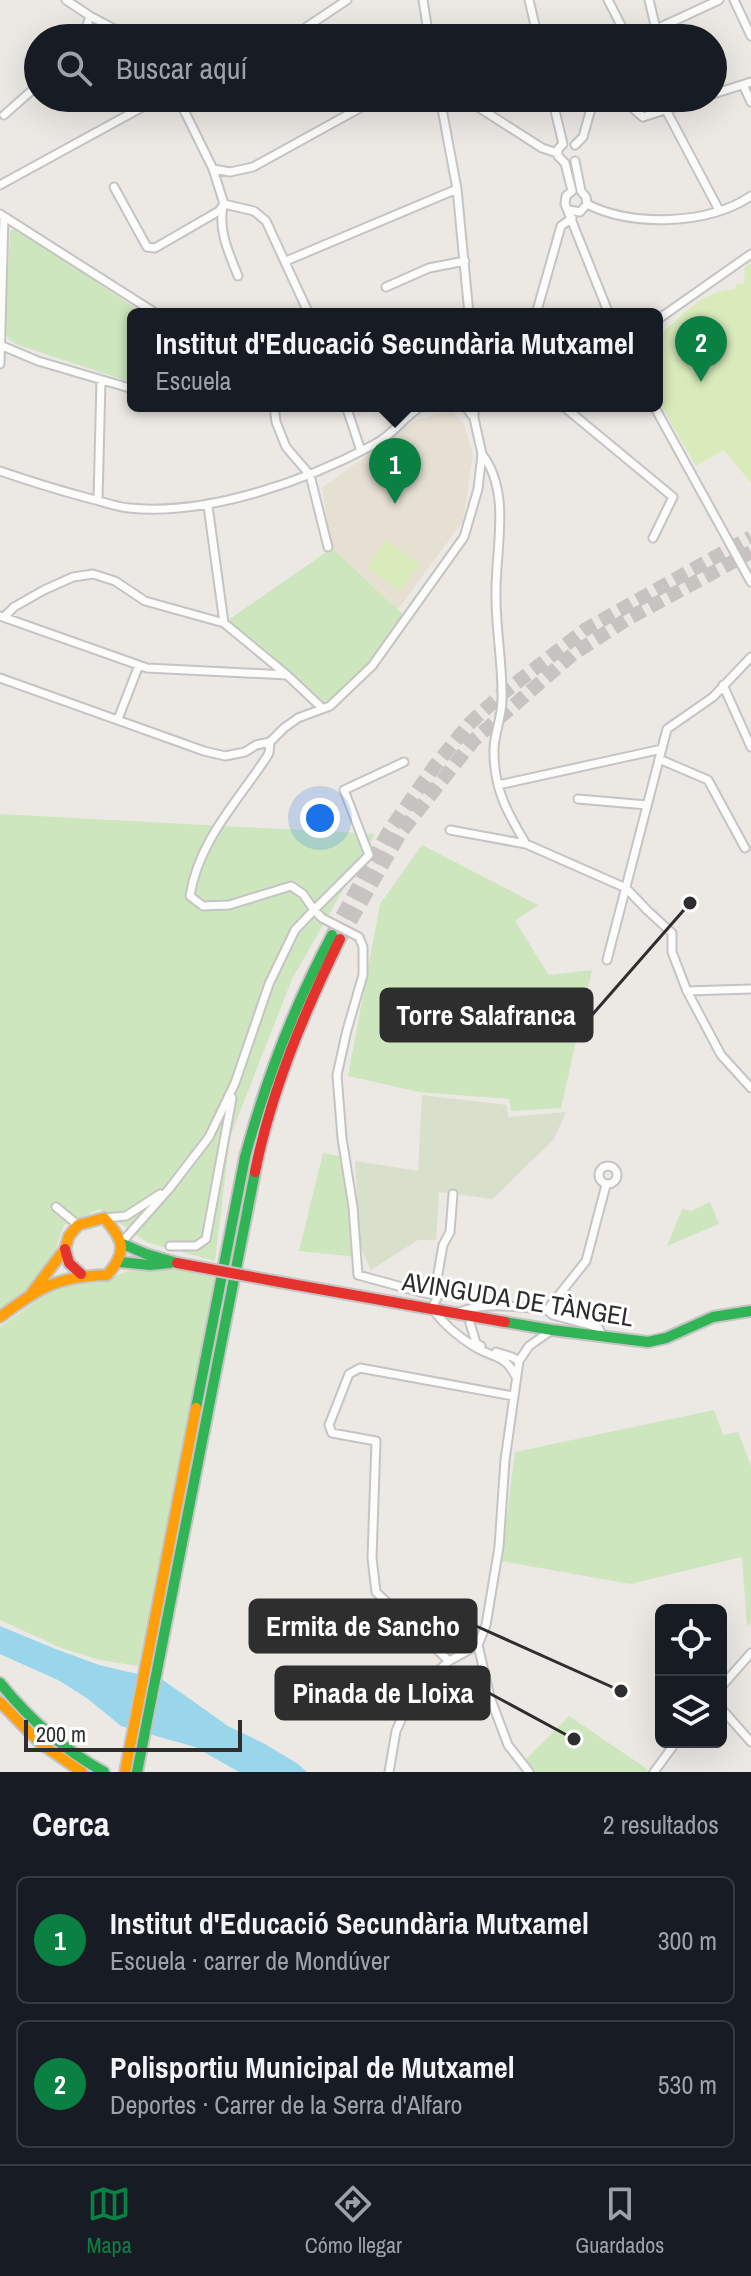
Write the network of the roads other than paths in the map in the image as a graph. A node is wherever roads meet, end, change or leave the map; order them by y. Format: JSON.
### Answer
{"nodes":[{"id":1,"x":66,"y":0,"type":"edge"},
{"id":2,"x":421,"y":0,"type":"edge"},
{"id":3,"x":529,"y":0,"type":"edge"},
{"id":4,"x":608,"y":0,"type":"edge"},
{"id":5,"x":649,"y":0,"type":"edge"},
{"id":6,"x":719,"y":0,"type":"edge"},
{"id":7,"x":734,"y":0,"type":"edge"},
{"id":8,"x":344,"y":1,"type":"edge"},
{"id":9,"x":90,"y":16,"type":"junction"},
{"id":10,"x":87,"y":24,"type":"edge"},
{"id":11,"x":105,"y":24,"type":"edge"},
{"id":12,"x":310,"y":24,"type":"edge"},
{"id":13,"x":426,"y":24,"type":"edge"},
{"id":14,"x":535,"y":24,"type":"edge"},
{"id":15,"x":620,"y":24,"type":"edge"},
{"id":16,"x":655,"y":24,"type":"edge"},
{"id":17,"x":667,"y":24,"type":"edge"},
{"id":18,"x":751,"y":36,"type":"edge"},
{"id":19,"x":747,"y":83,"type":"edge"},
{"id":20,"x":727,"y":89,"type":"edge"},
{"id":21,"x":24,"y":97,"type":"edge"},
{"id":22,"x":751,"y":102,"type":"edge"},
{"id":23,"x":133,"y":112,"type":"edge"},
{"id":24,"x":185,"y":112,"type":"edge"},
{"id":25,"x":353,"y":112,"type":"edge"},
{"id":26,"x":443,"y":112,"type":"edge"},
{"id":27,"x":486,"y":112,"type":"edge"},
{"id":28,"x":555,"y":112,"type":"edge"},
{"id":29,"x":590,"y":112,"type":"edge"},
{"id":30,"x":637,"y":112,"type":"edge"},
{"id":31,"x":659,"y":112,"type":"edge"},
{"id":32,"x":667,"y":112,"type":"edge"},
{"id":33,"x":4,"y":115,"type":"dead end"},
{"id":34,"x":563,"y":144,"type":"junction"},
{"id":35,"x":575,"y":145,"type":"junction"},
{"id":36,"x":557,"y":153,"type":"junction"},
{"id":37,"x":575,"y":161,"type":"junction"},
{"id":38,"x":565,"y":163,"type":"junction"},
{"id":39,"x":213,"y":169,"type":"junction"},
{"id":40,"x":0,"y":185,"type":"edge"},
{"id":41,"x":114,"y":187,"type":"dead end"},
{"id":42,"x":457,"y":189,"type":"junction"},
{"id":43,"x":572,"y":191,"type":"junction"},
{"id":44,"x":581,"y":191,"type":"junction"},
{"id":45,"x":748,"y":198,"type":"edge"},
{"id":46,"x":224,"y":204,"type":"junction"},
{"id":47,"x":587,"y":204,"type":"junction"},
{"id":48,"x":719,"y":210,"type":"junction"},
{"id":49,"x":751,"y":210,"type":"edge"},
{"id":50,"x":570,"y":214,"type":"junction"},
{"id":51,"x":2,"y":216,"type":"edge"},
{"id":52,"x":751,"y":254,"type":"edge"},
{"id":53,"x":286,"y":261,"type":"junction"},
{"id":54,"x":465,"y":261,"type":"junction"},
{"id":55,"x":238,"y":276,"type":"dead end"},
{"id":56,"x":386,"y":287,"type":"dead end"},
{"id":57,"x":148,"y":308,"type":"edge"},
{"id":58,"x":306,"y":308,"type":"edge"},
{"id":59,"x":469,"y":308,"type":"edge"},
{"id":60,"x":538,"y":308,"type":"edge"},
{"id":61,"x":607,"y":308,"type":"edge"},
{"id":62,"x":663,"y":316,"type":"edge"},
{"id":63,"x":0,"y":345,"type":"edge"},
{"id":64,"x":0,"y":364,"type":"edge"},
{"id":65,"x":101,"y":380,"type":"junction"},
{"id":66,"x":127,"y":387,"type":"edge"},
{"id":67,"x":275,"y":412,"type":"edge"},
{"id":68,"x":348,"y":412,"type":"edge"},
{"id":69,"x":412,"y":412,"type":"edge"},
{"id":70,"x":472,"y":412,"type":"edge"},
{"id":71,"x":570,"y":412,"type":"edge"},
{"id":72,"x":657,"y":412,"type":"edge"},
{"id":73,"x":361,"y":451,"type":"junction"},
{"id":74,"x":482,"y":454,"type":"junction"},
{"id":75,"x":0,"y":471,"type":"edge"},
{"id":76,"x":310,"y":475,"type":"junction"},
{"id":77,"x":98,"y":500,"type":"junction"},
{"id":78,"x":208,"y":506,"type":"junction"},
{"id":79,"x":653,"y":538,"type":"dead end"},
{"id":80,"x":328,"y":547,"type":"dead end"},
{"id":81,"x":751,"y":582,"type":"edge"},
{"id":82,"x":3,"y":616,"type":"edge"},
{"id":83,"x":224,"y":623,"type":"junction"},
{"id":84,"x":751,"y":657,"type":"edge"},
{"id":85,"x":139,"y":665,"type":"junction"},
{"id":86,"x":287,"y":675,"type":"junction"},
{"id":87,"x":0,"y":678,"type":"edge"},
{"id":88,"x":723,"y":685,"type":"junction"},
{"id":89,"x":322,"y":708,"type":"junction"},
{"id":90,"x":118,"y":719,"type":"junction"},
{"id":91,"x":270,"y":742,"type":"junction"},
{"id":92,"x":751,"y":747,"type":"edge"},
{"id":93,"x":662,"y":749,"type":"junction"},
{"id":94,"x":659,"y":759,"type":"junction"},
{"id":95,"x":404,"y":762,"type":"dead end"},
{"id":96,"x":498,"y":785,"type":"junction"},
{"id":97,"x":578,"y":799,"type":"dead end"},
{"id":98,"x":647,"y":805,"type":"junction"},
{"id":99,"x":450,"y":830,"type":"dead end"},
{"id":100,"x":526,"y":844,"type":"junction"},
{"id":101,"x":745,"y":848,"type":"dead end"},
{"id":102,"x":626,"y":888,"type":"junction"},
{"id":103,"x":314,"y":910,"type":"junction"},
{"id":104,"x":607,"y":960,"type":"dead end"},
{"id":105,"x":751,"y":989,"type":"edge"},
{"id":106,"x":687,"y":991,"type":"junction"},
{"id":107,"x":234,"y":1087,"type":"junction"},
{"id":108,"x":751,"y":1088,"type":"edge"},
{"id":109,"x":606,"y":1185,"type":"dead end"},
{"id":110,"x":169,"y":1189,"type":"junction"},
{"id":111,"x":453,"y":1194,"type":"dead end"},
{"id":112,"x":56,"y":1207,"type":"dead end"},
{"id":113,"x":104,"y":1218,"type":"junction"},
{"id":114,"x":78,"y":1225,"type":"junction"},
{"id":115,"x":123,"y":1243,"type":"junction"},
{"id":116,"x":170,"y":1246,"type":"dead end"},
{"id":117,"x":65,"y":1249,"type":"junction"},
{"id":118,"x":120,"y":1262,"type":"junction"},
{"id":119,"x":177,"y":1263,"type":"junction"},
{"id":120,"x":81,"y":1274,"type":"junction"},
{"id":121,"x":440,"y":1292,"type":"junction"},
{"id":122,"x":31,"y":1294,"type":"junction"},
{"id":123,"x":432,"y":1308,"type":"junction"},
{"id":124,"x":547,"y":1310,"type":"junction"},
{"id":125,"x":751,"y":1311,"type":"edge"},
{"id":126,"x":456,"y":1312,"type":"junction"},
{"id":127,"x":0,"y":1317,"type":"edge"},
{"id":128,"x":472,"y":1320,"type":"junction"},
{"id":129,"x":552,"y":1330,"type":"junction"},
{"id":130,"x":453,"y":1331,"type":"junction"},
{"id":131,"x":603,"y":1337,"type":"junction"},
{"id":132,"x":519,"y":1361,"type":"junction"},
{"id":133,"x":516,"y":1377,"type":"junction"},
{"id":134,"x":513,"y":1396,"type":"junction"},
{"id":135,"x":478,"y":1645,"type":"junction"},
{"id":136,"x":751,"y":1653,"type":"edge"},
{"id":137,"x":449,"y":1661,"type":"junction"},
{"id":138,"x":727,"y":1680,"type":"edge"},
{"id":139,"x":0,"y":1683,"type":"edge"},
{"id":140,"x":0,"y":1702,"type":"edge"},
{"id":141,"x":727,"y":1715,"type":"edge"},
{"id":142,"x":751,"y":1742,"type":"edge"},
{"id":143,"x":672,"y":1748,"type":"edge"},
{"id":144,"x":131,"y":1771,"type":"edge"},
{"id":145,"x":82,"y":1772,"type":"edge"},
{"id":146,"x":104,"y":1772,"type":"edge"},
{"id":147,"x":389,"y":1772,"type":"edge"},
{"id":148,"x":529,"y":1772,"type":"edge"},
{"id":149,"x":654,"y":1772,"type":"edge"}],
"edges":[{"from":1,"to":9,"type":"street"},
{"from":2,"to":13,"type":"street"},
{"from":3,"to":14,"type":"street"},
{"from":4,"to":15,"type":"street"},
{"from":5,"to":16,"type":"street"},
{"from":6,"to":17,"type":"street"},
{"from":7,"to":18,"type":"street"},
{"from":8,"to":12,"type":"street"},
{"from":9,"to":10,"type":"street"},
{"from":9,"to":11,"type":"street"},
{"from":19,"to":20,"type":"street"},
{"from":19,"to":22,"type":"street"},
{"from":21,"to":33,"type":"street"},
{"from":23,"to":40,"type":"street"},
{"from":24,"to":39,"type":"street"},
{"from":25,"to":39,"type":"street"},
{"from":26,"to":42,"type":"street"},
{"from":27,"to":36,"type":"street"},
{"from":28,"to":34,"type":"street"},
{"from":29,"to":35,"type":"street"},
{"from":30,"to":31,"type":"street"},
{"from":32,"to":48,"type":"street"},
{"from":34,"to":35,"type":"street"},
{"from":34,"to":36,"type":"street"},
{"from":35,"to":37,"type":"street"},
{"from":36,"to":38,"type":"street"},
{"from":37,"to":38,"type":"street"},
{"from":37,"to":44,"type":"street"},
{"from":38,"to":43,"type":"street"},
{"from":39,"to":46,"type":"street"},
{"from":41,"to":46,"type":"street"},
{"from":42,"to":53,"type":"street"},
{"from":42,"to":54,"type":"street"},
{"from":43,"to":44,"type":"street"},
{"from":43,"to":50,"type":"street"},
{"from":44,"to":47,"type":"street"},
{"from":45,"to":48,"type":"street"},
{"from":45,"to":49,"type":"street"},
{"from":46,"to":53,"type":"street"},
{"from":46,"to":55,"type":"street"},
{"from":47,"to":48,"type":"street"},
{"from":47,"to":50,"type":"street"},
{"from":50,"to":60,"type":"street"},
{"from":50,"to":61,"type":"street"},
{"from":51,"to":57,"type":"street"},
{"from":51,"to":63,"type":"street"},
{"from":52,"to":62,"type":"street"},
{"from":53,"to":58,"type":"street"},
{"from":54,"to":56,"type":"street"},
{"from":54,"to":59,"type":"street"},
{"from":63,"to":64,"type":"street"},
{"from":63,"to":65,"type":"street"},
{"from":65,"to":66,"type":"street"},
{"from":65,"to":77,"type":"street"},
{"from":67,"to":76,"type":"street"},
{"from":68,"to":73,"type":"street"},
{"from":69,"to":73,"type":"street"},
{"from":70,"to":74,"type":"street"},
{"from":71,"to":79,"type":"street"},
{"from":72,"to":81,"type":"street"},
{"from":73,"to":76,"type":"street"},
{"from":74,"to":89,"type":"street"},
{"from":74,"to":96,"type":"street"},
{"from":75,"to":77,"type":"street"},
{"from":76,"to":78,"type":"street"},
{"from":76,"to":80,"type":"street"},
{"from":77,"to":78,"type":"street"},
{"from":78,"to":83,"type":"street"},
{"from":82,"to":83,"type":"street"},
{"from":82,"to":85,"type":"street"},
{"from":83,"to":86,"type":"street"},
{"from":84,"to":88,"type":"street"},
{"from":85,"to":86,"type":"street"},
{"from":85,"to":90,"type":"street"},
{"from":86,"to":89,"type":"street"},
{"from":87,"to":90,"type":"street"},
{"from":88,"to":92,"type":"street"},
{"from":88,"to":93,"type":"street"},
{"from":89,"to":91,"type":"street"},
{"from":90,"to":91,"type":"street"},
{"from":91,"to":103,"type":"street"},
{"from":93,"to":94,"type":"street"},
{"from":93,"to":96,"type":"street"},
{"from":94,"to":98,"type":"street"},
{"from":94,"to":101,"type":"street"},
{"from":95,"to":103,"type":"street"},
{"from":96,"to":100,"type":"street"},
{"from":97,"to":98,"type":"street"},
{"from":98,"to":102,"type":"street"},
{"from":99,"to":100,"type":"street"},
{"from":100,"to":102,"type":"street"},
{"from":102,"to":104,"type":"street"},
{"from":102,"to":106,"type":"street"},
{"from":103,"to":107,"type":"street"},
{"from":103,"to":121,"type":"street"},
{"from":105,"to":106,"type":"street"},
{"from":106,"to":108,"type":"street"},
{"from":107,"to":110,"type":"street"},
{"from":107,"to":116,"type":"street"},
{"from":109,"to":124,"type":"street"},
{"from":110,"to":113,"type":"street"},
{"from":110,"to":115,"type":"street"},
{"from":111,"to":121,"type":"street"},
{"from":112,"to":114,"type":"street"},
{"from":113,"to":114,"type":"main road"},
{"from":113,"to":115,"type":"main road"},
{"from":114,"to":117,"type":"main road"},
{"from":115,"to":118,"type":"main road"},
{"from":115,"to":119,"type":"main road"},
{"from":117,"to":120,"type":"main road"},
{"from":117,"to":122,"type":"main road"},
{"from":118,"to":119,"type":"main road"},
{"from":118,"to":120,"type":"main road"},
{"from":119,"to":123,"type":"main road","name":"AVINGUDA DE TÀNGEL","bridge":true},
{"from":120,"to":122,"type":"main road"},
{"from":121,"to":123,"type":"street"},
{"from":121,"to":126,"type":"street"},
{"from":122,"to":127,"type":"main road"},
{"from":123,"to":126,"type":"main road","name":"AVINGUDA DE TÀNGEL"},
{"from":123,"to":130,"type":"street"},
{"from":124,"to":126,"type":"street"},
{"from":124,"to":131,"type":"street"},
{"from":125,"to":131,"type":"main road","name":"AVINGUDA DE TÀNGEL"},
{"from":126,"to":128,"type":"main road","name":"AVINGUDA DE TÀNGEL"},
{"from":128,"to":129,"type":"main road","name":"AVINGUDA DE TÀNGEL"},
{"from":128,"to":130,"type":"street"},
{"from":128,"to":132,"type":"street"},
{"from":129,"to":131,"type":"main road","name":"AVINGUDA DE TÀNGEL"},
{"from":129,"to":132,"type":"street"},
{"from":130,"to":133,"type":"street"},
{"from":132,"to":133,"type":"street"},
{"from":133,"to":134,"type":"street"},
{"from":134,"to":135,"type":"street"},
{"from":134,"to":137,"type":"street"},
{"from":135,"to":137,"type":"street"},
{"from":135,"to":148,"type":"street"},
{"from":136,"to":138,"type":"street"},
{"from":137,"to":147,"type":"street"},
{"from":139,"to":146,"type":"main road"},
{"from":140,"to":145,"type":"main road"},
{"from":141,"to":142,"type":"street"},
{"from":143,"to":149,"type":"street"},
{"from":144,"to":144,"type":"main road"}]}
